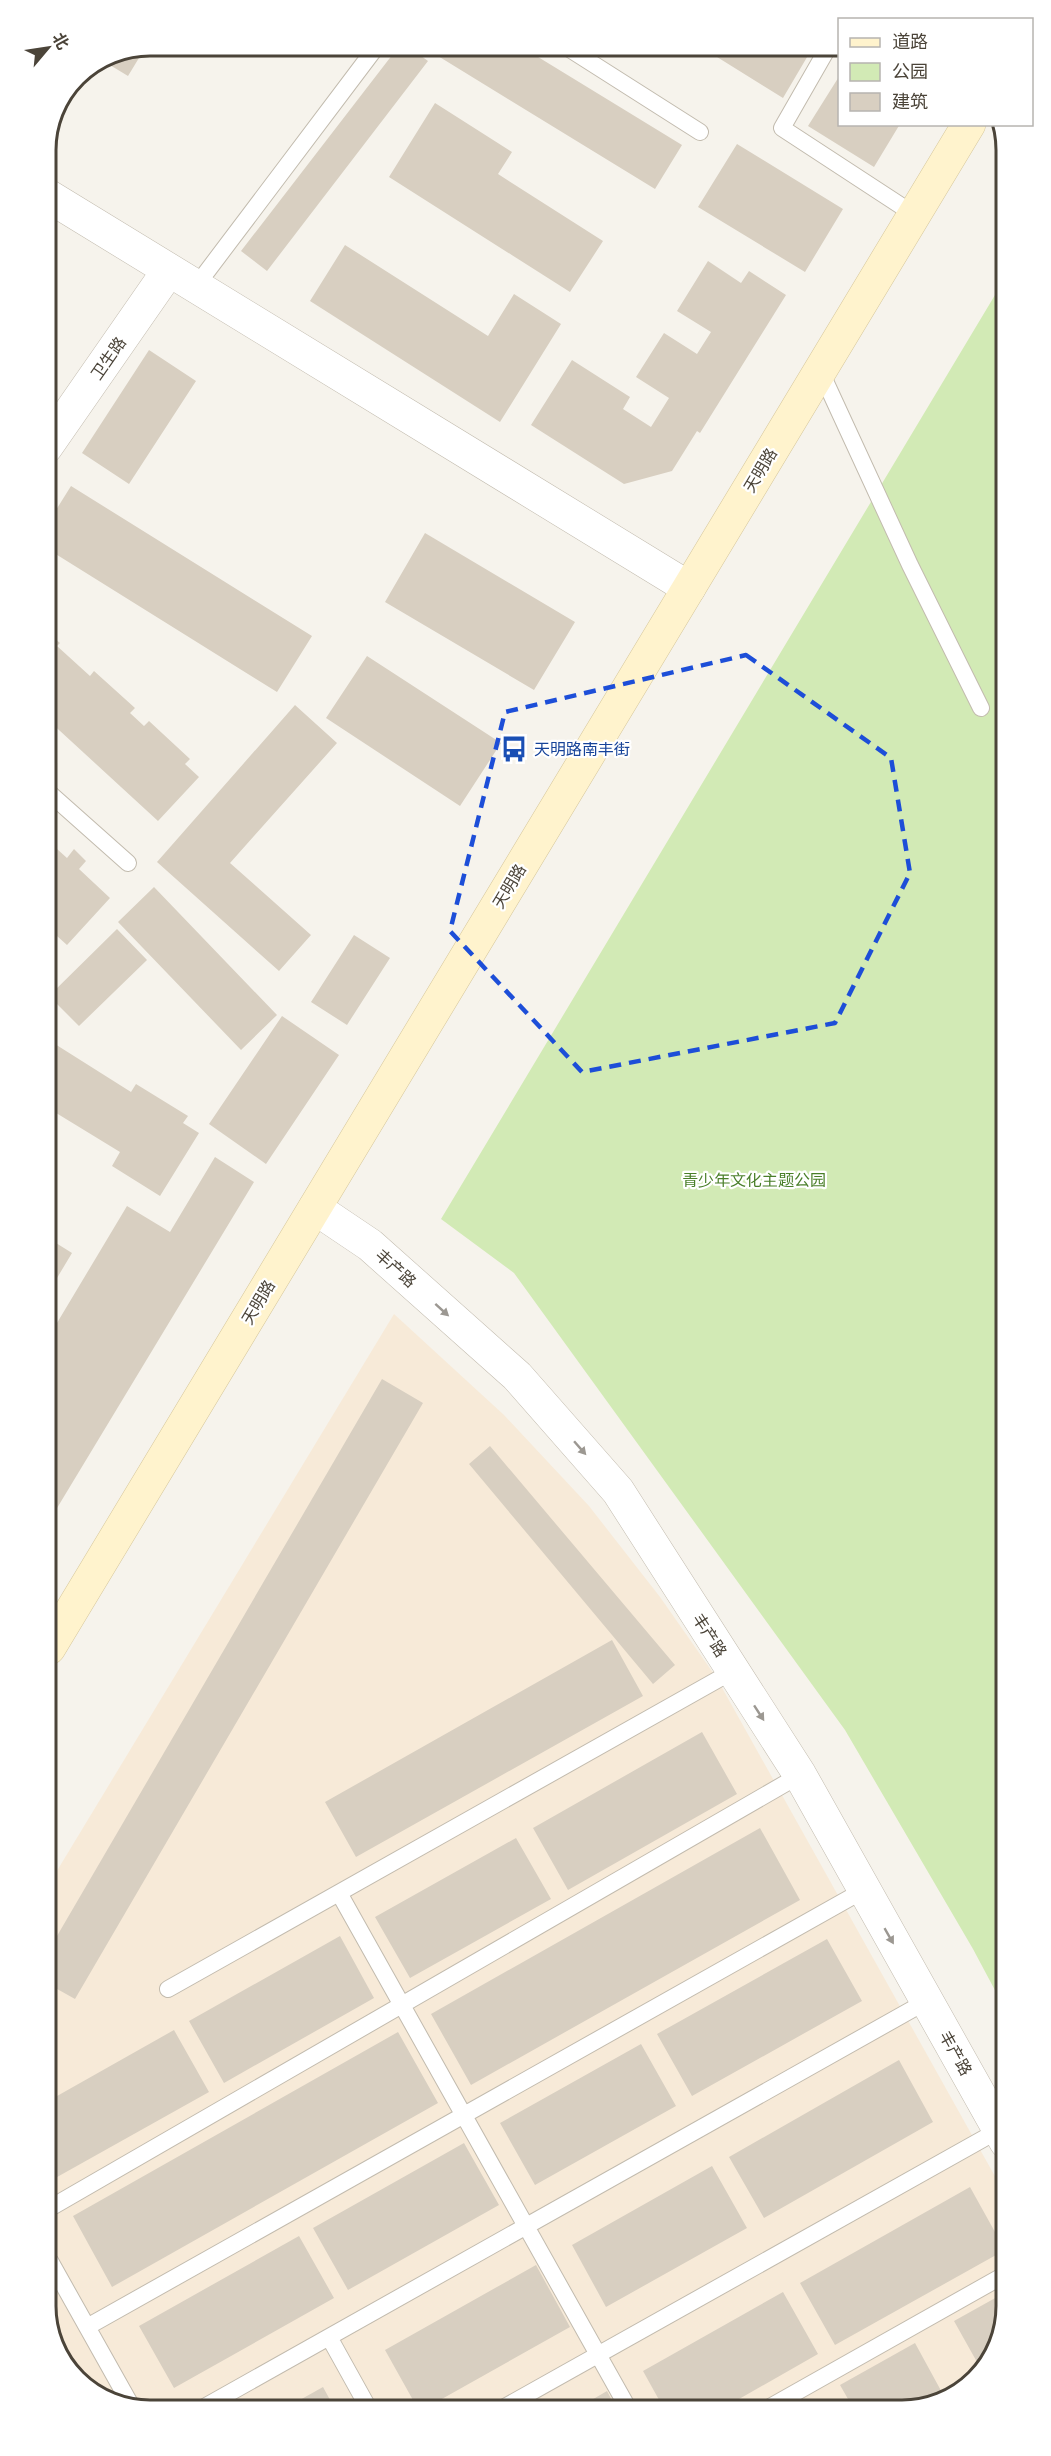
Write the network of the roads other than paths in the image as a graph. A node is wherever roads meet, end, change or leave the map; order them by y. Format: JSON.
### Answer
{"nodes":[{"id":1,"x":370,"y":55,"type":"edge"},
{"id":2,"x":580,"y":56,"type":"edge"},
{"id":3,"x":823,"y":56,"type":"edge"},
{"id":4,"x":968,"y":126,"type":"edge"},
{"id":5,"x":700,"y":132,"type":"dead end"},
{"id":6,"x":56,"y":201,"type":"edge"},
{"id":7,"x":915,"y":215,"type":"junction"},
{"id":8,"x":183,"y":278,"type":"junction"},
{"id":9,"x":820,"y":370,"type":"junction"},
{"id":10,"x":56,"y":435,"type":"edge"},
{"id":11,"x":689,"y":588,"type":"junction"},
{"id":12,"x":981,"y":708,"type":"dead end"},
{"id":13,"x":56,"y":799,"type":"edge"},
{"id":14,"x":128,"y":863,"type":"dead end"},
{"id":15,"x":315,"y":1208,"type":"junction"},
{"id":16,"x":56,"y":1636,"type":"edge"},
{"id":17,"x":733,"y":1671,"type":"junction"},
{"id":18,"x":800,"y":1775,"type":"junction"},
{"id":19,"x":864,"y":1890,"type":"junction"},
{"id":20,"x":339,"y":1893,"type":"junction"},
{"id":21,"x":168,"y":1989,"type":"dead end"},
{"id":22,"x":927,"y":2001,"type":"junction"},
{"id":23,"x":402,"y":2005,"type":"junction"},
{"id":24,"x":463,"y":2115,"type":"junction"},
{"id":25,"x":996,"y":2125,"type":"edge"},
{"id":26,"x":996,"y":2139,"type":"edge"},
{"id":27,"x":56,"y":2205,"type":"edge"},
{"id":28,"x":526,"y":2226,"type":"junction"},
{"id":29,"x":56,"y":2272,"type":"edge"},
{"id":30,"x":996,"y":2280,"type":"edge"},
{"id":31,"x":87,"y":2327,"type":"junction"},
{"id":32,"x":329,"y":2337,"type":"junction"},
{"id":33,"x":598,"y":2355,"type":"junction"},
{"id":34,"x":127,"y":2397,"type":"edge"},
{"id":35,"x":218,"y":2400,"type":"edge"},
{"id":36,"x":364,"y":2400,"type":"edge"},
{"id":37,"x":517,"y":2400,"type":"edge"},
{"id":38,"x":623,"y":2400,"type":"edge"},
{"id":39,"x":782,"y":2400,"type":"edge"}],
"edges":[{"from":1,"to":8,"type":"lane"},
{"from":2,"to":5,"type":"lane"},
{"from":3,"to":7,"type":"lane"},
{"from":4,"to":7,"type":"street","name":"天明路"},
{"from":6,"to":8,"type":"street"},
{"from":7,"to":9,"type":"street","name":"天明路"},
{"from":8,"to":10,"type":"street","name":"卫生路"},
{"from":8,"to":11,"type":"street"},
{"from":9,"to":11,"type":"street","name":"天明路"},
{"from":9,"to":12,"type":"lane"},
{"from":11,"to":15,"type":"street","name":"天明路"},
{"from":13,"to":14,"type":"lane"},
{"from":15,"to":16,"type":"street","name":"天明路"},
{"from":15,"to":17,"type":"street","name":"丰产路","one_way":true},
{"from":17,"to":18,"type":"street","name":"丰产路","one_way":true},
{"from":17,"to":20,"type":"lane"},
{"from":18,"to":19,"type":"street","name":"丰产路"},
{"from":18,"to":23,"type":"lane"},
{"from":19,"to":22,"type":"street","name":"丰产路","one_way":true},
{"from":19,"to":24,"type":"lane"},
{"from":20,"to":21,"type":"lane"},
{"from":20,"to":23,"type":"lane"},
{"from":22,"to":25,"type":"street","name":"丰产路"},
{"from":22,"to":28,"type":"lane"},
{"from":23,"to":24,"type":"lane"},
{"from":23,"to":27,"type":"lane"},
{"from":24,"to":28,"type":"lane"},
{"from":24,"to":31,"type":"lane"},
{"from":26,"to":33,"type":"lane"},
{"from":28,"to":32,"type":"lane"},
{"from":28,"to":33,"type":"lane"},
{"from":29,"to":31,"type":"lane"},
{"from":30,"to":39,"type":"lane"},
{"from":31,"to":34,"type":"lane"},
{"from":32,"to":35,"type":"lane"},
{"from":32,"to":36,"type":"lane"},
{"from":33,"to":37,"type":"lane"},
{"from":33,"to":38,"type":"lane"}]}
